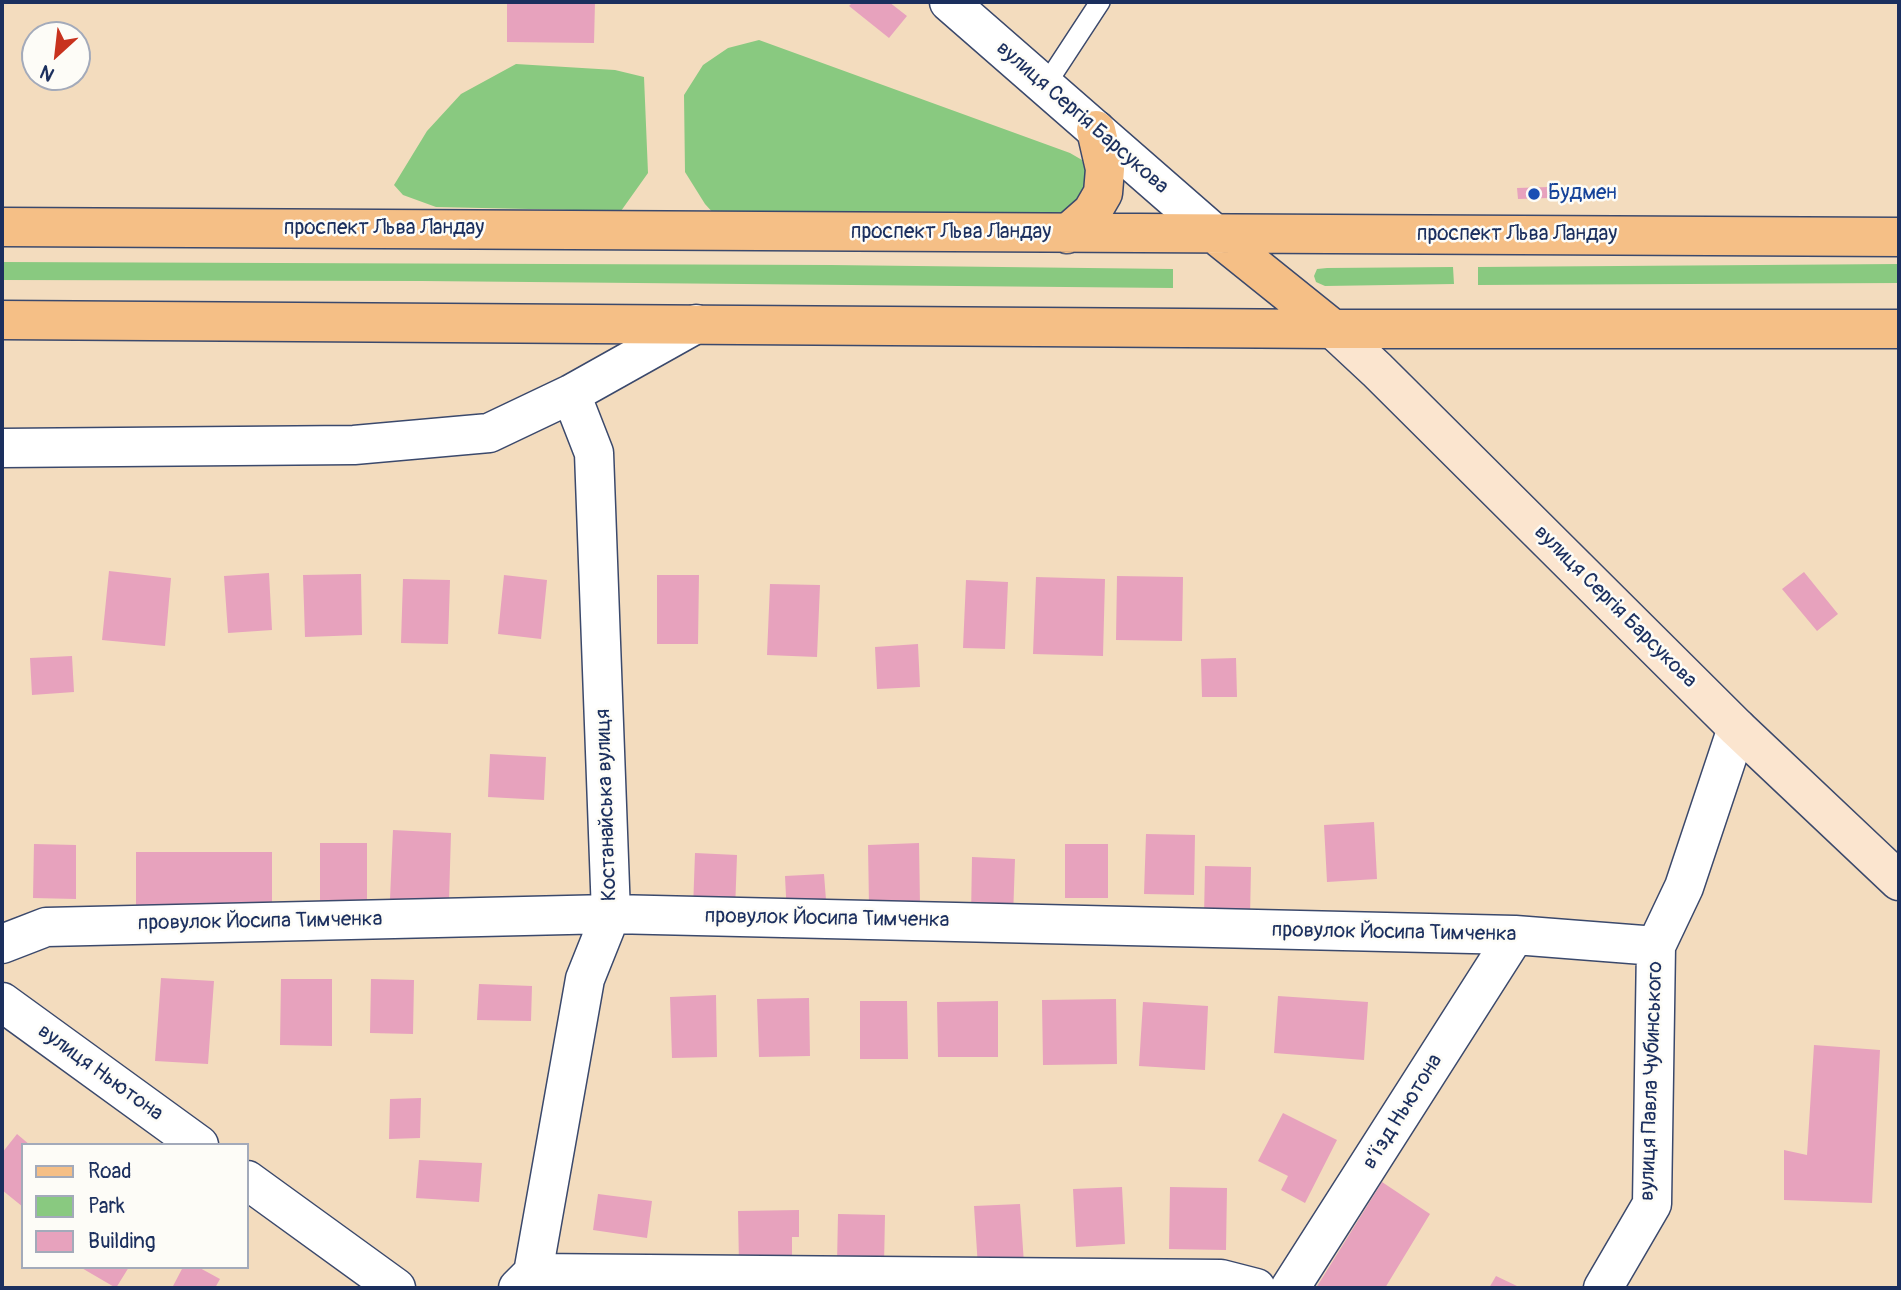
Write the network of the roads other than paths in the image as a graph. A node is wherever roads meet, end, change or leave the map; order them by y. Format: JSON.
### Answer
{"nodes":[{"id":1,"x":949,"y":2,"type":"edge"},
{"id":2,"x":1100,"y":2,"type":"edge"},
{"id":3,"x":1045,"y":86,"type":"junction"},
{"id":4,"x":1096,"y":130,"type":"junction"},
{"id":5,"x":2,"y":227,"type":"edge"},
{"id":6,"x":1068,"y":234,"type":"junction"},
{"id":7,"x":1216,"y":235,"type":"junction"},
{"id":8,"x":1899,"y":237,"type":"edge"},
{"id":9,"x":2,"y":320,"type":"edge"},
{"id":10,"x":696,"y":324,"type":"junction"},
{"id":11,"x":1333,"y":329,"type":"junction"},
{"id":12,"x":1899,"y":329,"type":"edge"},
{"id":13,"x":571,"y":394,"type":"junction"},
{"id":14,"x":2,"y":448,"type":"edge"},
{"id":15,"x":1737,"y":728,"type":"junction"},
{"id":16,"x":1899,"y":881,"type":"edge"},
{"id":17,"x":611,"y":914,"type":"junction"},
{"id":18,"x":1515,"y":935,"type":"junction"},
{"id":19,"x":2,"y":944,"type":"edge"},
{"id":20,"x":1656,"y":946,"type":"junction"},
{"id":21,"x":2,"y":1002,"type":"edge"},
{"id":22,"x":196,"y":1143,"type":"edge"},
{"id":23,"x":248,"y":1181,"type":"edge"},
{"id":24,"x":526,"y":1280,"type":"edge"},
{"id":25,"x":396,"y":1288,"type":"edge"},
{"id":26,"x":1256,"y":1288,"type":"edge"},
{"id":27,"x":1290,"y":1288,"type":"edge"},
{"id":28,"x":1603,"y":1288,"type":"edge"}],
"edges":[{"from":1,"to":3,"type":"street","name":"вулиця Сергія Барсукова"},
{"from":2,"to":3,"type":"lane"},
{"from":3,"to":4,"type":"street","name":"вулиця Сергія Барсукова"},
{"from":4,"to":6,"type":"main road"},
{"from":4,"to":7,"type":"street","name":"вулиця Сергія Барсукова"},
{"from":5,"to":6,"type":"main road","name":"проспект Льва Ландау"},
{"from":6,"to":7,"type":"main road","name":"проспект Льва Ландау"},
{"from":7,"to":8,"type":"main road","name":"проспект Льва Ландау"},
{"from":7,"to":11,"type":"main road"},
{"from":9,"to":10,"type":"main road"},
{"from":10,"to":11,"type":"main road"},
{"from":10,"to":13,"type":"street"},
{"from":11,"to":12,"type":"main road"},
{"from":11,"to":15,"type":"main road","name":"вулиця Сергія Барсукова"},
{"from":13,"to":14,"type":"street"},
{"from":13,"to":17,"type":"street","name":"Костанайська вулиця"},
{"from":15,"to":16,"type":"main road","name":"вулиця Сергія Барсукова"},
{"from":15,"to":20,"type":"street"},
{"from":17,"to":18,"type":"street","name":"провулок Йосипа Тимченка"},
{"from":17,"to":19,"type":"street","name":"провулок Йосипа Тимченка"},
{"from":17,"to":24,"type":"street","name":"Костанайська вулиця"},
{"from":18,"to":20,"type":"street","name":"провулок Йосипа Тимченка"},
{"from":18,"to":27,"type":"street","name":"в’їзд Ньютона"},
{"from":20,"to":28,"type":"street","name":"вулиця Павла Чубинського"},
{"from":21,"to":22,"type":"street","name":"вулиця Ньютона"},
{"from":23,"to":25,"type":"street"},
{"from":24,"to":26,"type":"street"}]}
